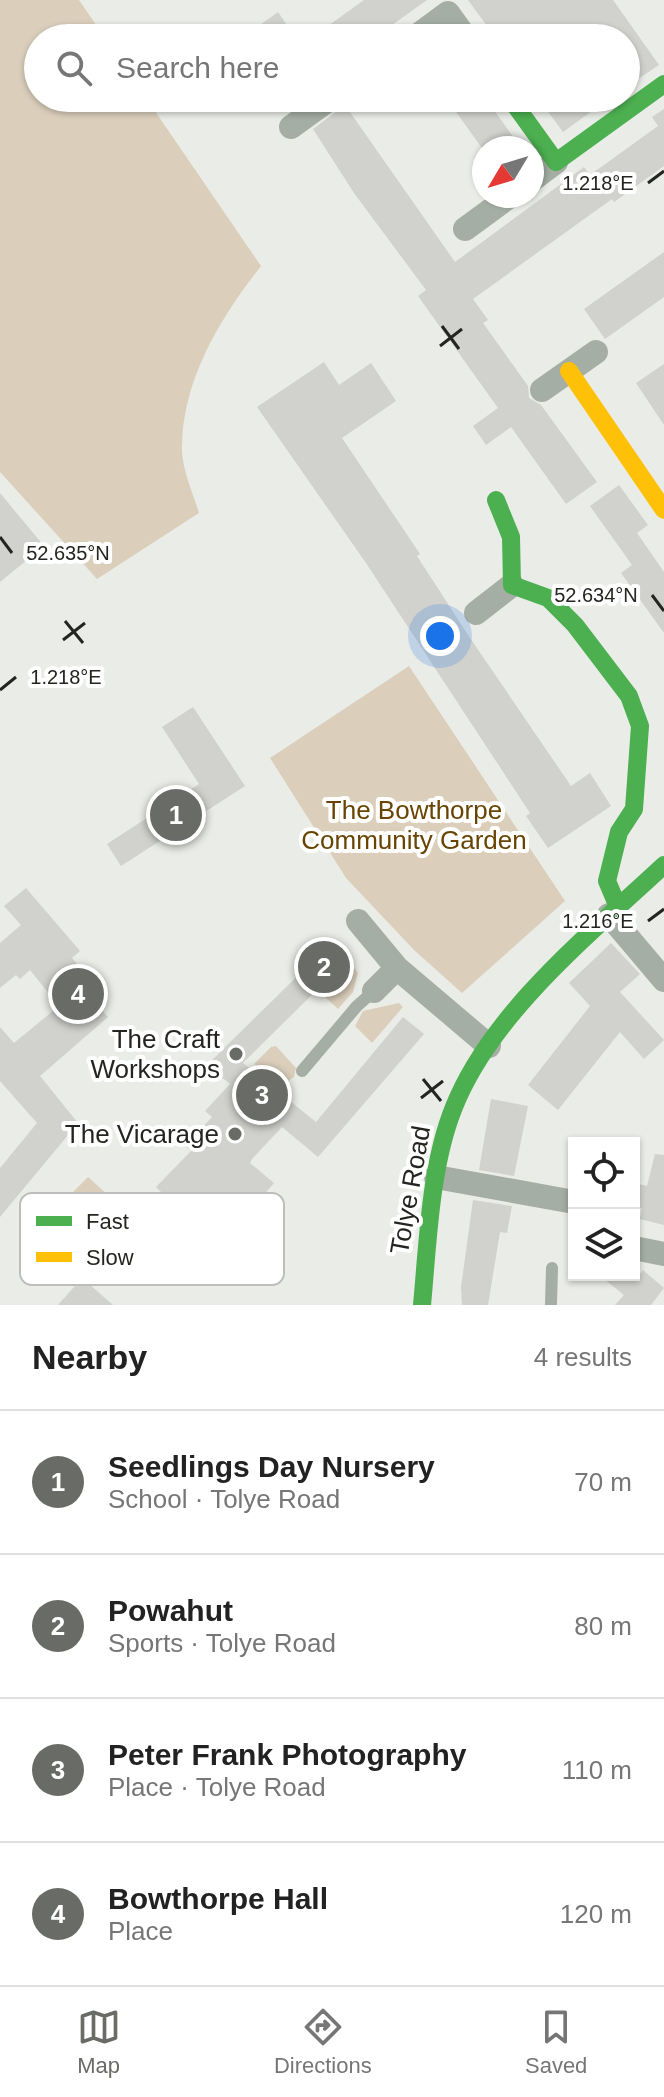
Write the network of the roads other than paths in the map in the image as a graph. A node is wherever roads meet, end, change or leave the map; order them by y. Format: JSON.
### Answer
{"nodes":[{"id":1,"x":458,"y":7,"type":"edge"},
{"id":2,"x":434,"y":24,"type":"edge"},
{"id":3,"x":664,"y":84,"type":"edge"},
{"id":4,"x":640,"y":101,"type":"edge"},
{"id":5,"x":312,"y":112,"type":"edge"},
{"id":6,"x":520,"y":112,"type":"edge"},
{"id":7,"x":625,"y":112,"type":"edge"},
{"id":8,"x":291,"y":127,"type":"dead end"},
{"id":9,"x":556,"y":162,"type":"junction"},
{"id":10,"x":544,"y":171,"type":"edge"},
{"id":11,"x":494,"y":208,"type":"edge"},
{"id":12,"x":465,"y":229,"type":"dead end"},
{"id":13,"x":596,"y":352,"type":"dead end"},
{"id":14,"x":569,"y":371,"type":"junction"},
{"id":15,"x":542,"y":390,"type":"dead end"},
{"id":16,"x":496,"y":500,"type":"dead end"},
{"id":17,"x":664,"y":510,"type":"edge"},
{"id":18,"x":512,"y":585,"type":"junction"},
{"id":19,"x":476,"y":613,"type":"dead end"},
{"id":20,"x":664,"y":865,"type":"edge"},
{"id":21,"x":614,"y":911,"type":"junction"},
{"id":22,"x":358,"y":921,"type":"dead end"},
{"id":23,"x":397,"y":968,"type":"junction"},
{"id":24,"x":664,"y":980,"type":"edge"},
{"id":25,"x":374,"y":991,"type":"joint"},
{"id":26,"x":489,"y":1046,"type":"junction"},
{"id":27,"x":302,"y":1071,"type":"dead end"},
{"id":28,"x":436,"y":1177,"type":"junction"},
{"id":29,"x":568,"y":1201,"type":"edge"},
{"id":30,"x":640,"y":1249,"type":"edge"},
{"id":31,"x":664,"y":1254,"type":"edge"},
{"id":32,"x":552,"y":1268,"type":"dead end"},
{"id":33,"x":422,"y":1305,"type":"edge"},
{"id":34,"x":551,"y":1305,"type":"edge"}],
"edges":[{"from":1,"to":2,"type":"street"},
{"from":3,"to":4,"type":"street"},
{"from":5,"to":8,"type":"street"},
{"from":6,"to":9,"type":"street"},
{"from":7,"to":9,"type":"street"},
{"from":9,"to":10,"type":"street"},
{"from":11,"to":12,"type":"street"},
{"from":13,"to":14,"type":"street"},
{"from":14,"to":15,"type":"street"},
{"from":14,"to":17,"type":"street"},
{"from":16,"to":18,"type":"street"},
{"from":18,"to":19,"type":"street"},
{"from":18,"to":21,"type":"street"},
{"from":20,"to":21,"type":"street","name":"Tolye Road"},
{"from":21,"to":24,"type":"street"},
{"from":21,"to":26,"type":"street","name":"Tolye Road"},
{"from":22,"to":23,"type":"street"},
{"from":23,"to":25,"type":"street"},
{"from":23,"to":26,"type":"street"},
{"from":25,"to":27,"type":"lane"},
{"from":26,"to":28,"type":"street","name":"Tolye Road"},
{"from":28,"to":29,"type":"street"},
{"from":28,"to":33,"type":"street","name":"Tolye Road"},
{"from":30,"to":31,"type":"street"},
{"from":32,"to":34,"type":"lane"}]}
